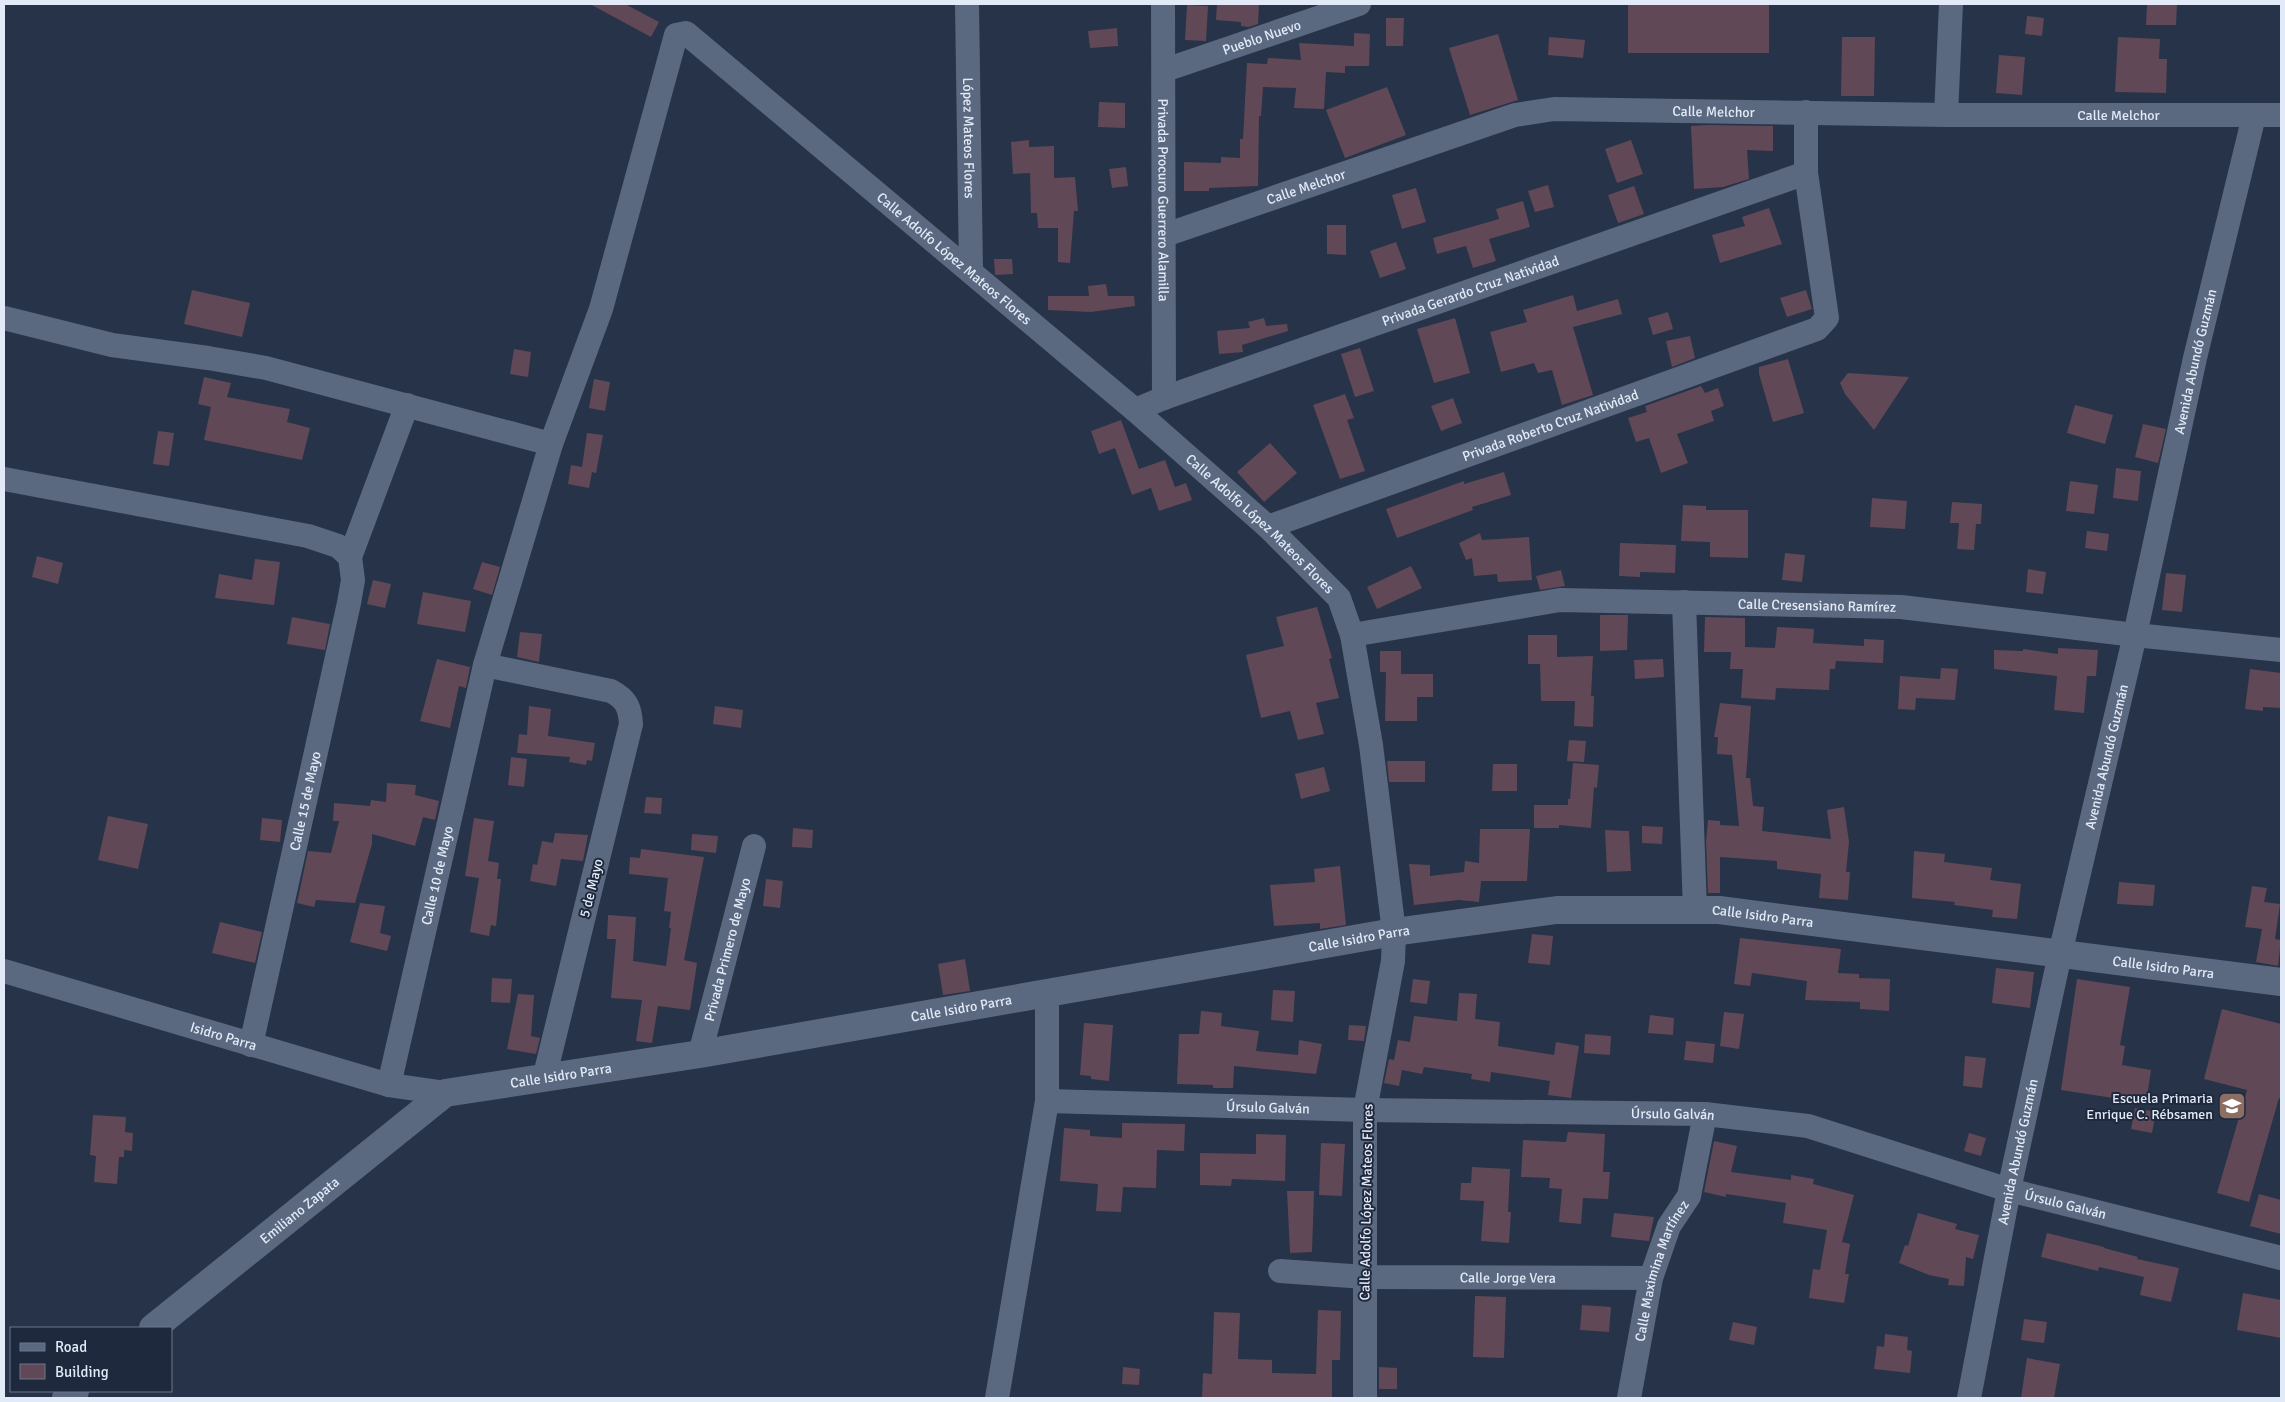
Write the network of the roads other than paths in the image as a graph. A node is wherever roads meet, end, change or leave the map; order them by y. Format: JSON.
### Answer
{"nodes":[{"id":1,"x":967,"y":4,"type":"edge"},
{"id":2,"x":1163,"y":4,"type":"edge"},
{"id":3,"x":1359,"y":4,"type":"edge"},
{"id":4,"x":1951,"y":4,"type":"edge"},
{"id":5,"x":676,"y":35,"type":"joint"},
{"id":6,"x":1165,"y":70,"type":"junction"},
{"id":7,"x":1806,"y":112,"type":"junction"},
{"id":8,"x":1946,"y":115,"type":"junction"},
{"id":9,"x":2281,"y":115,"type":"edge"},
{"id":10,"x":2254,"y":116,"type":"junction"},
{"id":11,"x":1806,"y":173,"type":"junction"},
{"id":12,"x":1165,"y":234,"type":"junction"},
{"id":13,"x":971,"y":272,"type":"junction"},
{"id":14,"x":4,"y":318,"type":"edge"},
{"id":15,"x":1164,"y":398,"type":"junction"},
{"id":16,"x":407,"y":406,"type":"junction"},
{"id":17,"x":1135,"y":410,"type":"junction"},
{"id":18,"x":551,"y":444,"type":"junction"},
{"id":19,"x":4,"y":479,"type":"edge"},
{"id":20,"x":1268,"y":527,"type":"junction"},
{"id":21,"x":350,"y":557,"type":"junction"},
{"id":22,"x":1684,"y":602,"type":"junction"},
{"id":23,"x":1352,"y":635,"type":"junction"},
{"id":24,"x":2135,"y":635,"type":"junction"},
{"id":25,"x":2281,"y":650,"type":"edge"},
{"id":26,"x":485,"y":665,"type":"junction"},
{"id":27,"x":754,"y":846,"type":"dead end"},
{"id":28,"x":1695,"y":910,"type":"junction"},
{"id":29,"x":1394,"y":932,"type":"junction"},
{"id":30,"x":2060,"y":954,"type":"junction"},
{"id":31,"x":4,"y":971,"type":"edge"},
{"id":32,"x":2281,"y":982,"type":"edge"},
{"id":33,"x":1047,"y":993,"type":"junction"},
{"id":34,"x":251,"y":1045,"type":"junction"},
{"id":35,"x":700,"y":1054,"type":"junction"},
{"id":36,"x":544,"y":1079,"type":"junction"},
{"id":37,"x":389,"y":1085,"type":"junction"},
{"id":38,"x":445,"y":1093,"type":"junction"},
{"id":39,"x":1047,"y":1102,"type":"junction"},
{"id":40,"x":1365,"y":1110,"type":"junction"},
{"id":41,"x":1705,"y":1114,"type":"junction"},
{"id":42,"x":2009,"y":1190,"type":"junction"},
{"id":43,"x":2281,"y":1258,"type":"edge"},
{"id":44,"x":1280,"y":1271,"type":"dead end"},
{"id":45,"x":1364,"y":1277,"type":"junction"},
{"id":46,"x":1651,"y":1278,"type":"junction"},
{"id":47,"x":154,"y":1327,"type":"edge"},
{"id":48,"x":997,"y":1398,"type":"edge"},
{"id":49,"x":1365,"y":1398,"type":"edge"},
{"id":50,"x":1629,"y":1398,"type":"edge"},
{"id":51,"x":1969,"y":1398,"type":"edge"}],
"edges":[{"from":1,"to":13,"type":"street","name":"López Mateos Flores"},
{"from":2,"to":6,"type":"street","name":"Privada Procuro Guerrero Alamilla"},
{"from":3,"to":6,"type":"street","name":"Pueblo Nuevo"},
{"from":4,"to":8,"type":"street"},
{"from":5,"to":13,"type":"street","name":"Calle Adolfo López Mateos Flores"},
{"from":5,"to":18,"type":"street","name":"Calle 10 de Mayo"},
{"from":6,"to":12,"type":"street","name":"Privada Procuro Guerrero Alamilla"},
{"from":7,"to":8,"type":"street","name":"Calle Melchor"},
{"from":7,"to":11,"type":"street"},
{"from":7,"to":12,"type":"street","name":"Calle Melchor"},
{"from":8,"to":10,"type":"street","name":"Calle Melchor"},
{"from":9,"to":10,"type":"street","name":"Calle Melchor"},
{"from":10,"to":24,"type":"street","name":"Avenida Abundó Guzmán"},
{"from":11,"to":15,"type":"street","name":"Privada Gerardo Cruz Natividad"},
{"from":11,"to":20,"type":"street","name":"Privada Roberto Cruz Natividad"},
{"from":12,"to":15,"type":"street","name":"Privada Procuro Guerrero Alamilla"},
{"from":13,"to":17,"type":"street","name":"Calle Adolfo López Mateos Flores"},
{"from":14,"to":16,"type":"street"},
{"from":15,"to":17,"type":"street","name":"Privada Gerardo Cruz Natividad"},
{"from":16,"to":18,"type":"street"},
{"from":16,"to":21,"type":"street"},
{"from":17,"to":20,"type":"street","name":"Calle Adolfo López Mateos Flores"},
{"from":18,"to":26,"type":"street","name":"Calle 10 de Mayo"},
{"from":19,"to":21,"type":"street"},
{"from":20,"to":23,"type":"street","name":"Calle Adolfo López Mateos Flores"},
{"from":21,"to":34,"type":"street","name":"Calle 15 de Mayo"},
{"from":22,"to":23,"type":"street","name":"Calle Cresensiano Ramírez"},
{"from":22,"to":24,"type":"street","name":"Calle Cresensiano Ramírez"},
{"from":22,"to":28,"type":"street"},
{"from":23,"to":29,"type":"street","name":"Calle Adolfo López Mateos Flores"},
{"from":24,"to":25,"type":"street","name":"Calle Cresensiano Ramírez"},
{"from":24,"to":30,"type":"street","name":"Avenida Abundó Guzmán"},
{"from":26,"to":36,"type":"street","name":"5 de Mayo"},
{"from":26,"to":37,"type":"street","name":"Calle 10 de Mayo"},
{"from":27,"to":35,"type":"street","name":"Privada Primero de Mayo"},
{"from":28,"to":29,"type":"street","name":"Calle Isidro Parra"},
{"from":28,"to":30,"type":"street","name":"Calle Isidro Parra"},
{"from":29,"to":33,"type":"street","name":"Calle Isidro Parra"},
{"from":29,"to":40,"type":"street","name":"Calle Adolfo López Mateos Flores"},
{"from":30,"to":32,"type":"street","name":"Calle Isidro Parra"},
{"from":30,"to":42,"type":"street","name":"Avenida Abundó Guzmán"},
{"from":31,"to":34,"type":"street","name":"Isidro Parra"},
{"from":33,"to":35,"type":"street","name":"Calle Isidro Parra"},
{"from":33,"to":39,"type":"street"},
{"from":34,"to":37,"type":"street","name":"Isidro Parra"},
{"from":35,"to":36,"type":"street","name":"Calle Isidro Parra"},
{"from":36,"to":38,"type":"street","name":"Calle Isidro Parra"},
{"from":37,"to":38,"type":"street","name":"Isidro Parra"},
{"from":38,"to":47,"type":"street","name":"Emiliano Zapata"},
{"from":39,"to":40,"type":"street","name":"Úrsulo Galván"},
{"from":39,"to":48,"type":"street"},
{"from":40,"to":41,"type":"street","name":"Úrsulo Galván"},
{"from":40,"to":45,"type":"street","name":"Calle Adolfo López Mateos Flores"},
{"from":41,"to":42,"type":"street","name":"Úrsulo Galván"},
{"from":41,"to":46,"type":"street","name":"Calle Maximina Martínez"},
{"from":42,"to":43,"type":"street","name":"Úrsulo Galván"},
{"from":42,"to":51,"type":"street","name":"Avenida Abundó Guzmán"},
{"from":44,"to":45,"type":"street","name":"Calle Jorge Vera"},
{"from":45,"to":46,"type":"street","name":"Calle Jorge Vera"},
{"from":45,"to":49,"type":"street","name":"Calle Adolfo López Mateos Flores"},
{"from":46,"to":50,"type":"street","name":"Calle Maximina Martínez"}]}
